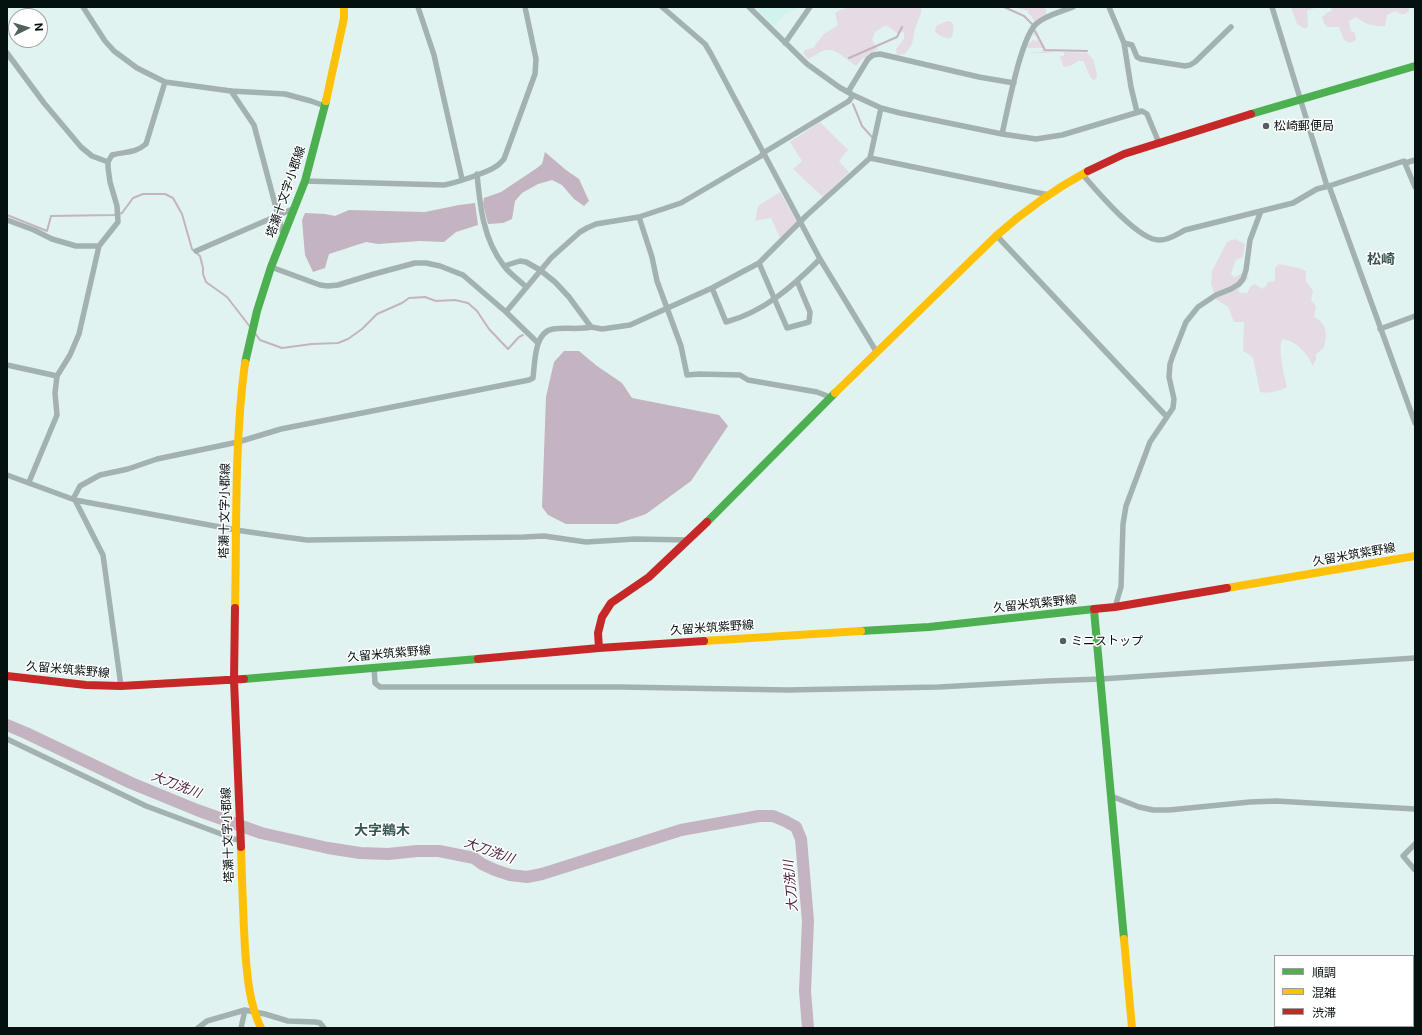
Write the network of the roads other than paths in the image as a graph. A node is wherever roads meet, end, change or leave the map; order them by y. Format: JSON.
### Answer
{"nodes":[{"id":1,"x":83,"y":7,"type":"edge"},
{"id":2,"x":344,"y":7,"type":"edge"},
{"id":3,"x":418,"y":7,"type":"edge"},
{"id":4,"x":525,"y":7,"type":"edge"},
{"id":5,"x":662,"y":7,"type":"edge"},
{"id":6,"x":749,"y":7,"type":"edge"},
{"id":7,"x":810,"y":7,"type":"edge"},
{"id":8,"x":1073,"y":7,"type":"edge"},
{"id":9,"x":1109,"y":7,"type":"edge"},
{"id":10,"x":1272,"y":7,"type":"edge"},
{"id":11,"x":1231,"y":27,"type":"dead end"},
{"id":12,"x":784,"y":43,"type":"junction"},
{"id":13,"x":1124,"y":43,"type":"junction"},
{"id":14,"x":7,"y":53,"type":"edge"},
{"id":15,"x":1415,"y":66,"type":"edge"},
{"id":16,"x":165,"y":82,"type":"junction"},
{"id":17,"x":1014,"y":83,"type":"junction"},
{"id":18,"x":231,"y":91,"type":"junction"},
{"id":19,"x":851,"y":94,"type":"junction"},
{"id":20,"x":1300,"y":100,"type":"junction"},
{"id":21,"x":325,"y":106,"type":"junction"},
{"id":22,"x":881,"y":108,"type":"junction"},
{"id":23,"x":1137,"y":112,"type":"junction"},
{"id":24,"x":1002,"y":134,"type":"junction"},
{"id":25,"x":1159,"y":143,"type":"junction"},
{"id":26,"x":763,"y":153,"type":"junction"},
{"id":27,"x":870,"y":158,"type":"junction"},
{"id":28,"x":1415,"y":160,"type":"edge"},
{"id":29,"x":108,"y":162,"type":"junction"},
{"id":30,"x":1405,"y":163,"type":"junction"},
{"id":31,"x":477,"y":174,"type":"junction"},
{"id":32,"x":1083,"y":175,"type":"junction"},
{"id":33,"x":462,"y":179,"type":"junction"},
{"id":34,"x":305,"y":181,"type":"junction"},
{"id":35,"x":1328,"y":186,"type":"junction"},
{"id":36,"x":1415,"y":187,"type":"edge"},
{"id":37,"x":1049,"y":195,"type":"junction"},
{"id":38,"x":294,"y":208,"type":"junction"},
{"id":39,"x":1261,"y":211,"type":"junction"},
{"id":40,"x":279,"y":215,"type":"junction"},
{"id":41,"x":639,"y":217,"type":"junction"},
{"id":42,"x":7,"y":220,"type":"edge"},
{"id":43,"x":800,"y":223,"type":"junction"},
{"id":44,"x":284,"y":235,"type":"junction"},
{"id":45,"x":997,"y":236,"type":"junction"},
{"id":46,"x":99,"y":246,"type":"junction"},
{"id":47,"x":196,"y":251,"type":"dead end"},
{"id":48,"x":820,"y":259,"type":"junction"},
{"id":49,"x":759,"y":263,"type":"junction"},
{"id":50,"x":504,"y":266,"type":"junction"},
{"id":51,"x":271,"y":267,"type":"junction"},
{"id":52,"x":540,"y":270,"type":"junction"},
{"id":53,"x":797,"y":282,"type":"junction"},
{"id":54,"x":526,"y":287,"type":"junction"},
{"id":55,"x":712,"y":288,"type":"junction"},
{"id":56,"x":774,"y":299,"type":"junction"},
{"id":57,"x":667,"y":308,"type":"junction"},
{"id":58,"x":506,"y":312,"type":"junction"},
{"id":59,"x":1415,"y":316,"type":"edge"},
{"id":60,"x":591,"y":327,"type":"junction"},
{"id":61,"x":1380,"y":329,"type":"junction"},
{"id":62,"x":538,"y":343,"type":"junction"},
{"id":63,"x":876,"y":351,"type":"junction"},
{"id":64,"x":7,"y":366,"type":"edge"},
{"id":65,"x":57,"y":376,"type":"junction"},
{"id":66,"x":830,"y":397,"type":"junction"},
{"id":67,"x":1167,"y":418,"type":"junction"},
{"id":68,"x":1415,"y":423,"type":"edge"},
{"id":69,"x":238,"y":442,"type":"junction"},
{"id":70,"x":7,"y":475,"type":"edge"},
{"id":71,"x":29,"y":482,"type":"junction"},
{"id":72,"x":74,"y":500,"type":"junction"},
{"id":73,"x":236,"y":530,"type":"junction"},
{"id":74,"x":689,"y":540,"type":"junction"},
{"id":75,"x":1415,"y":556,"type":"edge"},
{"id":76,"x":1115,"y":607,"type":"junction"},
{"id":77,"x":1094,"y":610,"type":"junction"},
{"id":78,"x":599,"y":648,"type":"junction"},
{"id":79,"x":1415,"y":658,"type":"edge"},
{"id":80,"x":374,"y":667,"type":"junction"},
{"id":81,"x":7,"y":676,"type":"edge"},
{"id":82,"x":1101,"y":679,"type":"junction"},
{"id":83,"x":234,"y":680,"type":"junction"},
{"id":84,"x":121,"y":686,"type":"junction"},
{"id":85,"x":7,"y":739,"type":"edge"},
{"id":86,"x":1111,"y":796,"type":"junction"},
{"id":87,"x":1415,"y":809,"type":"edge"},
{"id":88,"x":240,"y":839,"type":"junction"},
{"id":89,"x":1415,"y":844,"type":"edge"},
{"id":90,"x":1415,"y":870,"type":"edge"},
{"id":91,"x":245,"y":1010,"type":"junction"},
{"id":92,"x":254,"y":1013,"type":"junction"},
{"id":93,"x":198,"y":1028,"type":"edge"},
{"id":94,"x":241,"y":1028,"type":"edge"},
{"id":95,"x":261,"y":1028,"type":"edge"},
{"id":96,"x":324,"y":1028,"type":"edge"},
{"id":97,"x":1132,"y":1028,"type":"edge"}],
"edges":[{"from":1,"to":16,"type":"street"},
{"from":2,"to":21,"type":"main road","name":"塔瀬十文字小郡線"},
{"from":3,"to":33,"type":"street"},
{"from":4,"to":31,"type":"street"},
{"from":5,"to":26,"type":"street"},
{"from":6,"to":12,"type":"street"},
{"from":7,"to":12,"type":"street"},
{"from":8,"to":17,"type":"street"},
{"from":9,"to":13,"type":"street"},
{"from":10,"to":20,"type":"street"},
{"from":11,"to":13,"type":"street"},
{"from":12,"to":19,"type":"street"},
{"from":13,"to":23,"type":"street"},
{"from":14,"to":29,"type":"street"},
{"from":15,"to":20,"type":"main road"},
{"from":16,"to":18,"type":"street"},
{"from":16,"to":29,"type":"street"},
{"from":17,"to":19,"type":"street"},
{"from":17,"to":24,"type":"street"},
{"from":18,"to":21,"type":"street"},
{"from":18,"to":40,"type":"street"},
{"from":19,"to":22,"type":"street"},
{"from":19,"to":26,"type":"street"},
{"from":20,"to":25,"type":"main road"},
{"from":20,"to":35,"type":"street"},
{"from":21,"to":34,"type":"main road","name":"塔瀬十文字小郡線"},
{"from":22,"to":24,"type":"street"},
{"from":22,"to":27,"type":"street"},
{"from":23,"to":24,"type":"street"},
{"from":23,"to":25,"type":"street"},
{"from":25,"to":32,"type":"main road"},
{"from":26,"to":41,"type":"street"},
{"from":26,"to":43,"type":"street"},
{"from":27,"to":37,"type":"street"},
{"from":27,"to":43,"type":"street"},
{"from":28,"to":30,"type":"street"},
{"from":29,"to":46,"type":"street"},
{"from":30,"to":35,"type":"street"},
{"from":30,"to":36,"type":"street"},
{"from":31,"to":33,"type":"street"},
{"from":31,"to":50,"type":"street"},
{"from":32,"to":37,"type":"main road"},
{"from":32,"to":39,"type":"street"},
{"from":33,"to":34,"type":"street"},
{"from":34,"to":38,"type":"main road","name":"塔瀬十文字小郡線"},
{"from":35,"to":39,"type":"street"},
{"from":35,"to":61,"type":"street"},
{"from":37,"to":45,"type":"main road"},
{"from":38,"to":40,"type":"street"},
{"from":38,"to":44,"type":"main road","name":"塔瀬十文字小郡線"},
{"from":39,"to":67,"type":"street"},
{"from":40,"to":44,"type":"street"},
{"from":40,"to":47,"type":"street"},
{"from":41,"to":52,"type":"street"},
{"from":41,"to":57,"type":"street"},
{"from":42,"to":46,"type":"street"},
{"from":43,"to":48,"type":"street"},
{"from":43,"to":49,"type":"street"},
{"from":44,"to":51,"type":"main road","name":"塔瀬十文字小郡線"},
{"from":45,"to":63,"type":"main road"},
{"from":45,"to":67,"type":"street"},
{"from":46,"to":65,"type":"street"},
{"from":48,"to":53,"type":"street"},
{"from":48,"to":63,"type":"street"},
{"from":49,"to":55,"type":"street"},
{"from":49,"to":56,"type":"street"},
{"from":50,"to":52,"type":"street"},
{"from":50,"to":54,"type":"street"},
{"from":51,"to":58,"type":"street"},
{"from":51,"to":69,"type":"main road","name":"塔瀬十文字小郡線"},
{"from":52,"to":54,"type":"street"},
{"from":52,"to":60,"type":"street"},
{"from":53,"to":56,"type":"street"},
{"from":53,"to":56,"type":"street"},
{"from":54,"to":58,"type":"street"},
{"from":55,"to":56,"type":"street"},
{"from":55,"to":57,"type":"street"},
{"from":57,"to":60,"type":"street"},
{"from":57,"to":66,"type":"street"},
{"from":58,"to":62,"type":"street"},
{"from":59,"to":61,"type":"street"},
{"from":60,"to":62,"type":"street"},
{"from":61,"to":68,"type":"street"},
{"from":62,"to":69,"type":"street"},
{"from":63,"to":66,"type":"main road"},
{"from":64,"to":65,"type":"street"},
{"from":65,"to":71,"type":"street"},
{"from":66,"to":74,"type":"main road"},
{"from":67,"to":76,"type":"street"},
{"from":69,"to":72,"type":"street"},
{"from":69,"to":73,"type":"main road","name":"塔瀬十文字小郡線"},
{"from":70,"to":71,"type":"street"},
{"from":71,"to":72,"type":"street"},
{"from":72,"to":73,"type":"street"},
{"from":72,"to":84,"type":"street"},
{"from":73,"to":74,"type":"street"},
{"from":73,"to":83,"type":"main road","name":"塔瀬十文字小郡線"},
{"from":74,"to":78,"type":"main road"},
{"from":75,"to":76,"type":"main road","name":"久留米筑紫野線"},
{"from":76,"to":77,"type":"main road","name":"久留米筑紫野線"},
{"from":77,"to":78,"type":"main road","name":"久留米筑紫野線"},
{"from":77,"to":82,"type":"main road"},
{"from":78,"to":80,"type":"main road","name":"久留米筑紫野線"},
{"from":79,"to":82,"type":"street"},
{"from":80,"to":82,"type":"street"},
{"from":80,"to":83,"type":"main road","name":"久留米筑紫野線"},
{"from":81,"to":84,"type":"main road","name":"久留米筑紫野線"},
{"from":82,"to":86,"type":"main road"},
{"from":83,"to":84,"type":"main road","name":"久留米筑紫野線"},
{"from":83,"to":88,"type":"main road","name":"塔瀬十文字小郡線"},
{"from":85,"to":88,"type":"street"},
{"from":86,"to":87,"type":"street"},
{"from":86,"to":97,"type":"main road"},
{"from":88,"to":92,"type":"main road","name":"塔瀬十文字小郡線"},
{"from":89,"to":90,"type":"street"},
{"from":91,"to":92,"type":"street"},
{"from":91,"to":93,"type":"street"},
{"from":91,"to":94,"type":"street"},
{"from":92,"to":95,"type":"main road","name":"塔瀬十文字小郡線"},
{"from":92,"to":96,"type":"street"}]}
